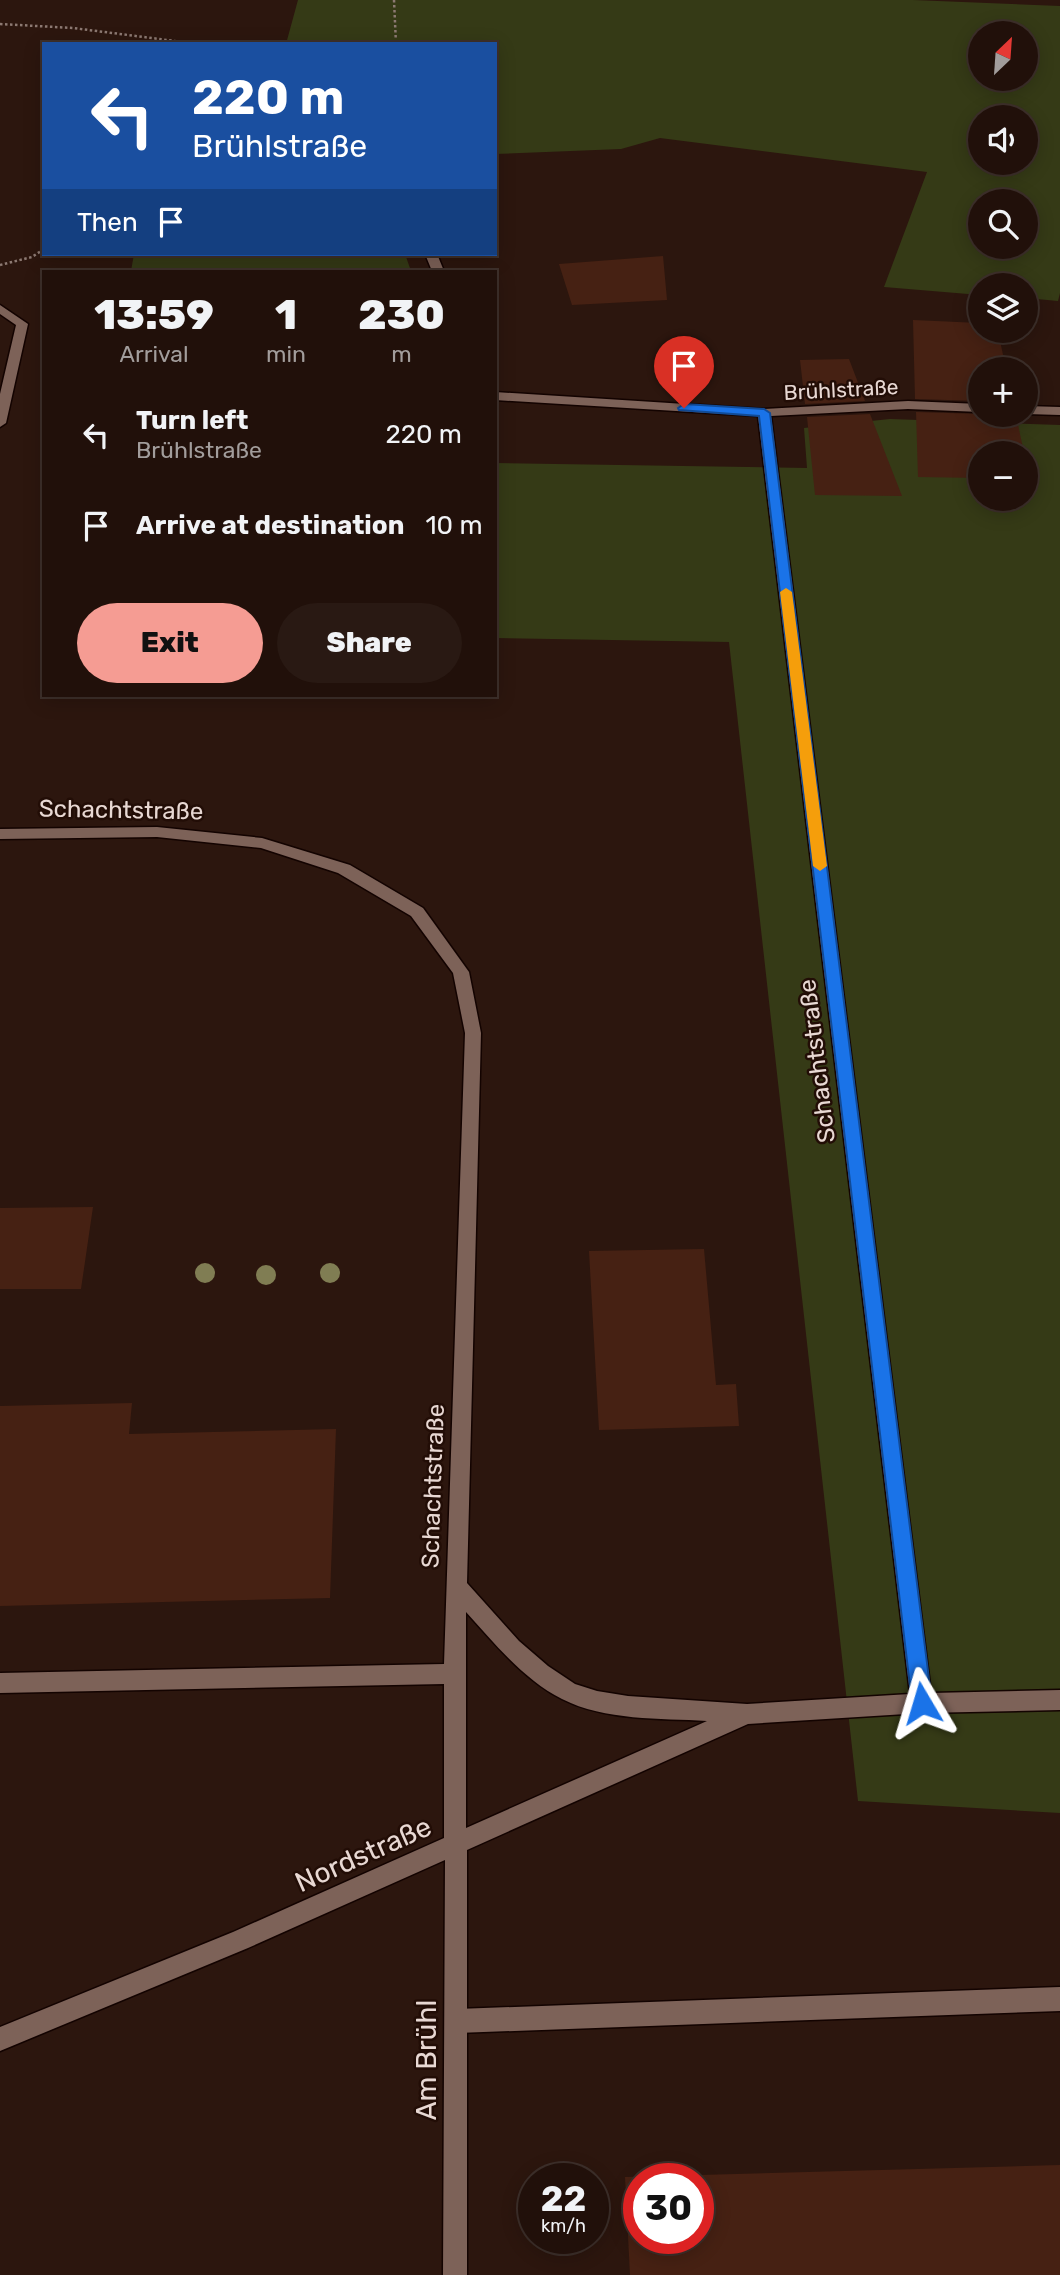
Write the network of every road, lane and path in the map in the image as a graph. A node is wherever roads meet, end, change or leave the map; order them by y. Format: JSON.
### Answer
{"nodes":[{"id":1,"x":394,"y":0,"type":"edge"},
{"id":2,"x":0,"y":24,"type":"edge"},
{"id":3,"x":176,"y":42,"type":"edge"},
{"id":4,"x":396,"y":42,"type":"edge"},
{"id":5,"x":42,"y":250,"type":"edge"},
{"id":6,"x":0,"y":265,"type":"edge"},
{"id":7,"x":0,"y":309,"type":"edge"},
{"id":8,"x":497,"y":396,"type":"edge"},
{"id":9,"x":2,"y":400,"type":"edge"},
{"id":10,"x":968,"y":408,"type":"edge"},
{"id":11,"x":1038,"y":410,"type":"edge"},
{"id":12,"x":1060,"y":411,"type":"edge"},
{"id":13,"x":764,"y":413,"type":"junction"},
{"id":14,"x":0,"y":423,"type":"edge"},
{"id":15,"x":0,"y":834,"type":"edge"},
{"id":16,"x":456,"y":1586,"type":"junction"},
{"id":17,"x":454,"y":1674,"type":"junction"},
{"id":18,"x":0,"y":1683,"type":"edge"},
{"id":19,"x":1060,"y":1700,"type":"edge"},
{"id":20,"x":922,"y":1703,"type":"junction"},
{"id":21,"x":747,"y":1714,"type":"junction"},
{"id":22,"x":455,"y":1846,"type":"junction"},
{"id":23,"x":1060,"y":1999,"type":"edge"},
{"id":24,"x":457,"y":2021,"type":"junction"},
{"id":25,"x":0,"y":2039,"type":"edge"},
{"id":26,"x":455,"y":2275,"type":"edge"}],
"edges":[{"from":1,"to":4,"type":"path"},
{"from":2,"to":3,"type":"path"},
{"from":5,"to":6,"type":"path"},
{"from":7,"to":9,"type":"street"},
{"from":8,"to":13,"type":"street","name":"Brühlstraße"},
{"from":9,"to":14,"type":"street"},
{"from":10,"to":13,"type":"street","name":"Brühlstraße"},
{"from":11,"to":12,"type":"street"},
{"from":13,"to":20,"type":"street","name":"Schachtstraße"},
{"from":15,"to":16,"type":"street","name":"Schachtstraße"},
{"from":16,"to":17,"type":"street","name":"Schachtstraße"},
{"from":16,"to":21,"type":"street","name":"Schachtstraße"},
{"from":17,"to":18,"type":"street"},
{"from":17,"to":22,"type":"street","name":"Schachtstraße"},
{"from":19,"to":20,"type":"street","name":"Schachtstraße"},
{"from":20,"to":21,"type":"street","name":"Schachtstraße"},
{"from":21,"to":22,"type":"street","name":"Nordstraße"},
{"from":22,"to":24,"type":"street","name":"Am Brühl"},
{"from":22,"to":25,"type":"street","name":"Nordstraße"},
{"from":23,"to":24,"type":"street"},
{"from":24,"to":26,"type":"street","name":"Am Brühl"}]}
